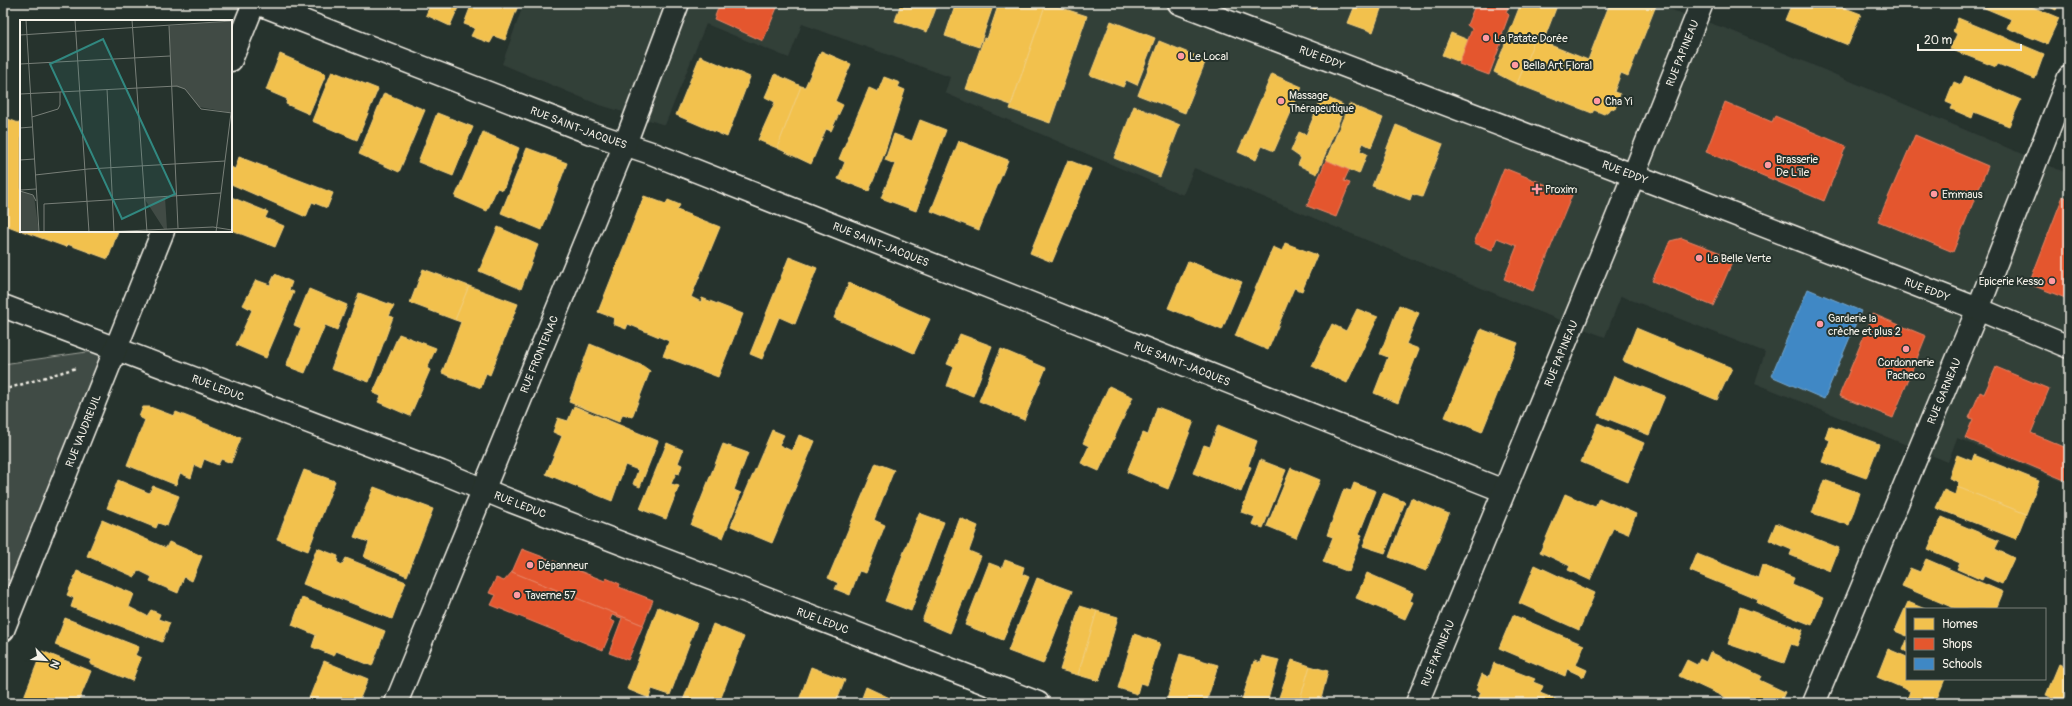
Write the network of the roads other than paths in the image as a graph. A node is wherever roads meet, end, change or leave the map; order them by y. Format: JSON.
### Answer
{"nodes":[{"id":1,"x":255,"y":3,"type":"edge"},
{"id":2,"x":678,"y":3,"type":"edge"},
{"id":3,"x":1180,"y":3,"type":"edge"},
{"id":4,"x":1702,"y":3,"type":"edge"},
{"id":5,"x":232,"y":58,"type":"edge"},
{"id":6,"x":2069,"y":78,"type":"edge"},
{"id":7,"x":625,"y":144,"type":"junction"},
{"id":8,"x":1633,"y":175,"type":"junction"},
{"id":9,"x":163,"y":232,"type":"edge"},
{"id":10,"x":3,"y":306,"type":"edge"},
{"id":11,"x":1978,"y":309,"type":"junction"},
{"id":12,"x":116,"y":348,"type":"junction"},
{"id":13,"x":2069,"y":348,"type":"edge"},
{"id":14,"x":483,"y":489,"type":"junction"},
{"id":15,"x":1504,"y":491,"type":"junction"},
{"id":16,"x":3,"y":630,"type":"edge"},
{"id":17,"x":396,"y":703,"type":"edge"},
{"id":18,"x":1038,"y":703,"type":"edge"},
{"id":19,"x":1417,"y":703,"type":"edge"},
{"id":20,"x":1814,"y":703,"type":"edge"}],
"edges":[{"from":1,"to":5,"type":"street"},
{"from":1,"to":7,"type":"street","name":"RUE SAINT-JACQUES"},
{"from":2,"to":7,"type":"street","name":"RUE FRONTENAC"},
{"from":3,"to":8,"type":"street","name":"RUE EDDY"},
{"from":4,"to":8,"type":"street","name":"RUE PAPINEAU"},
{"from":6,"to":11,"type":"street","name":"RUE GARNEAU"},
{"from":7,"to":14,"type":"street","name":"RUE FRONTENAC"},
{"from":7,"to":15,"type":"street","name":"RUE SAINT-JACQUES"},
{"from":8,"to":11,"type":"street","name":"RUE EDDY"},
{"from":8,"to":15,"type":"street","name":"RUE PAPINEAU"},
{"from":9,"to":12,"type":"street","name":"RUE VAUDREUIL"},
{"from":10,"to":12,"type":"street","name":"RUE LEDUC"},
{"from":11,"to":13,"type":"street","name":"RUE EDDY"},
{"from":11,"to":20,"type":"street","name":"RUE GARNEAU"},
{"from":12,"to":14,"type":"street","name":"RUE LEDUC"},
{"from":12,"to":16,"type":"street","name":"RUE VAUDREUIL"},
{"from":14,"to":17,"type":"street","name":"RUE FRONTENAC"},
{"from":14,"to":18,"type":"street","name":"RUE LEDUC"},
{"from":15,"to":19,"type":"street","name":"RUE PAPINEAU"}]}
